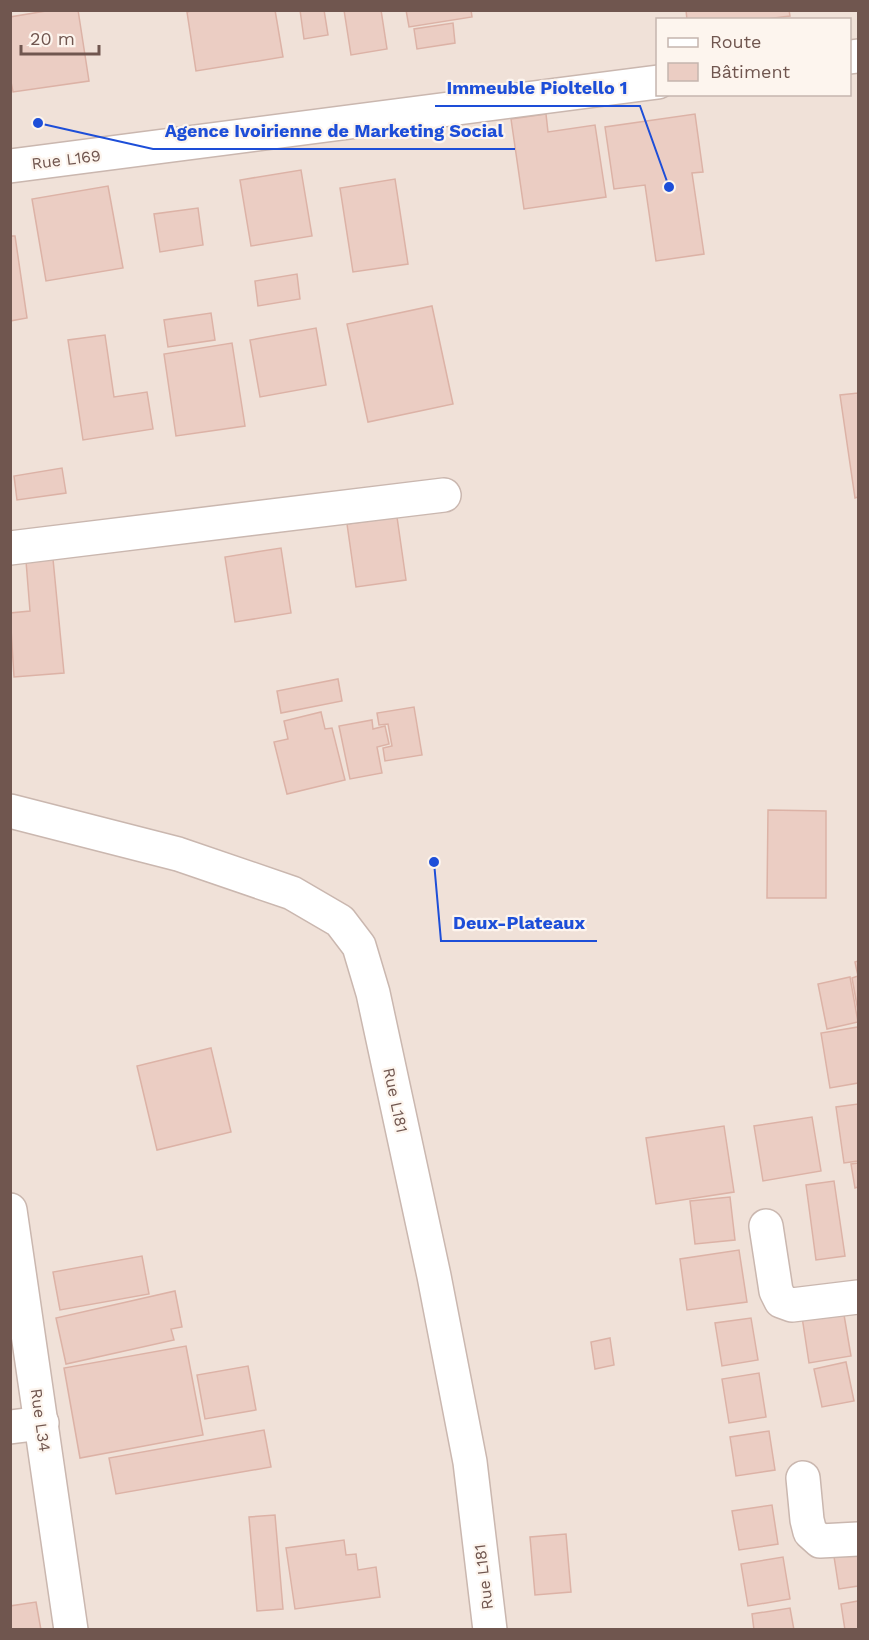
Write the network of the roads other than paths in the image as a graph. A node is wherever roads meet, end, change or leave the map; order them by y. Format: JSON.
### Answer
{"nodes":[{"id":1,"x":656,"y":82,"type":"edge"},
{"id":2,"x":10,"y":166,"type":"edge"},
{"id":3,"x":444,"y":495,"type":"dead end"},
{"id":4,"x":10,"y":548,"type":"edge"},
{"id":5,"x":10,"y":811,"type":"edge"},
{"id":6,"x":10,"y":1210,"type":"edge"},
{"id":7,"x":766,"y":1226,"type":"dead end"},
{"id":8,"x":858,"y":1297,"type":"edge"},
{"id":9,"x":26,"y":1425,"type":"edge"},
{"id":10,"x":803,"y":1478,"type":"dead end"},
{"id":11,"x":858,"y":1539,"type":"edge"},
{"id":12,"x":71,"y":1629,"type":"edge"},
{"id":13,"x":490,"y":1629,"type":"edge"}],
"edges":[{"from":1,"to":2,"type":"street","name":"Rue L169"},
{"from":3,"to":4,"type":"street"},
{"from":5,"to":13,"type":"street","name":"Rue L181"},
{"from":6,"to":9,"type":"street","name":"Rue L34"},
{"from":7,"to":8,"type":"street"},
{"from":9,"to":12,"type":"street","name":"Rue L34"},
{"from":10,"to":11,"type":"street"}]}
